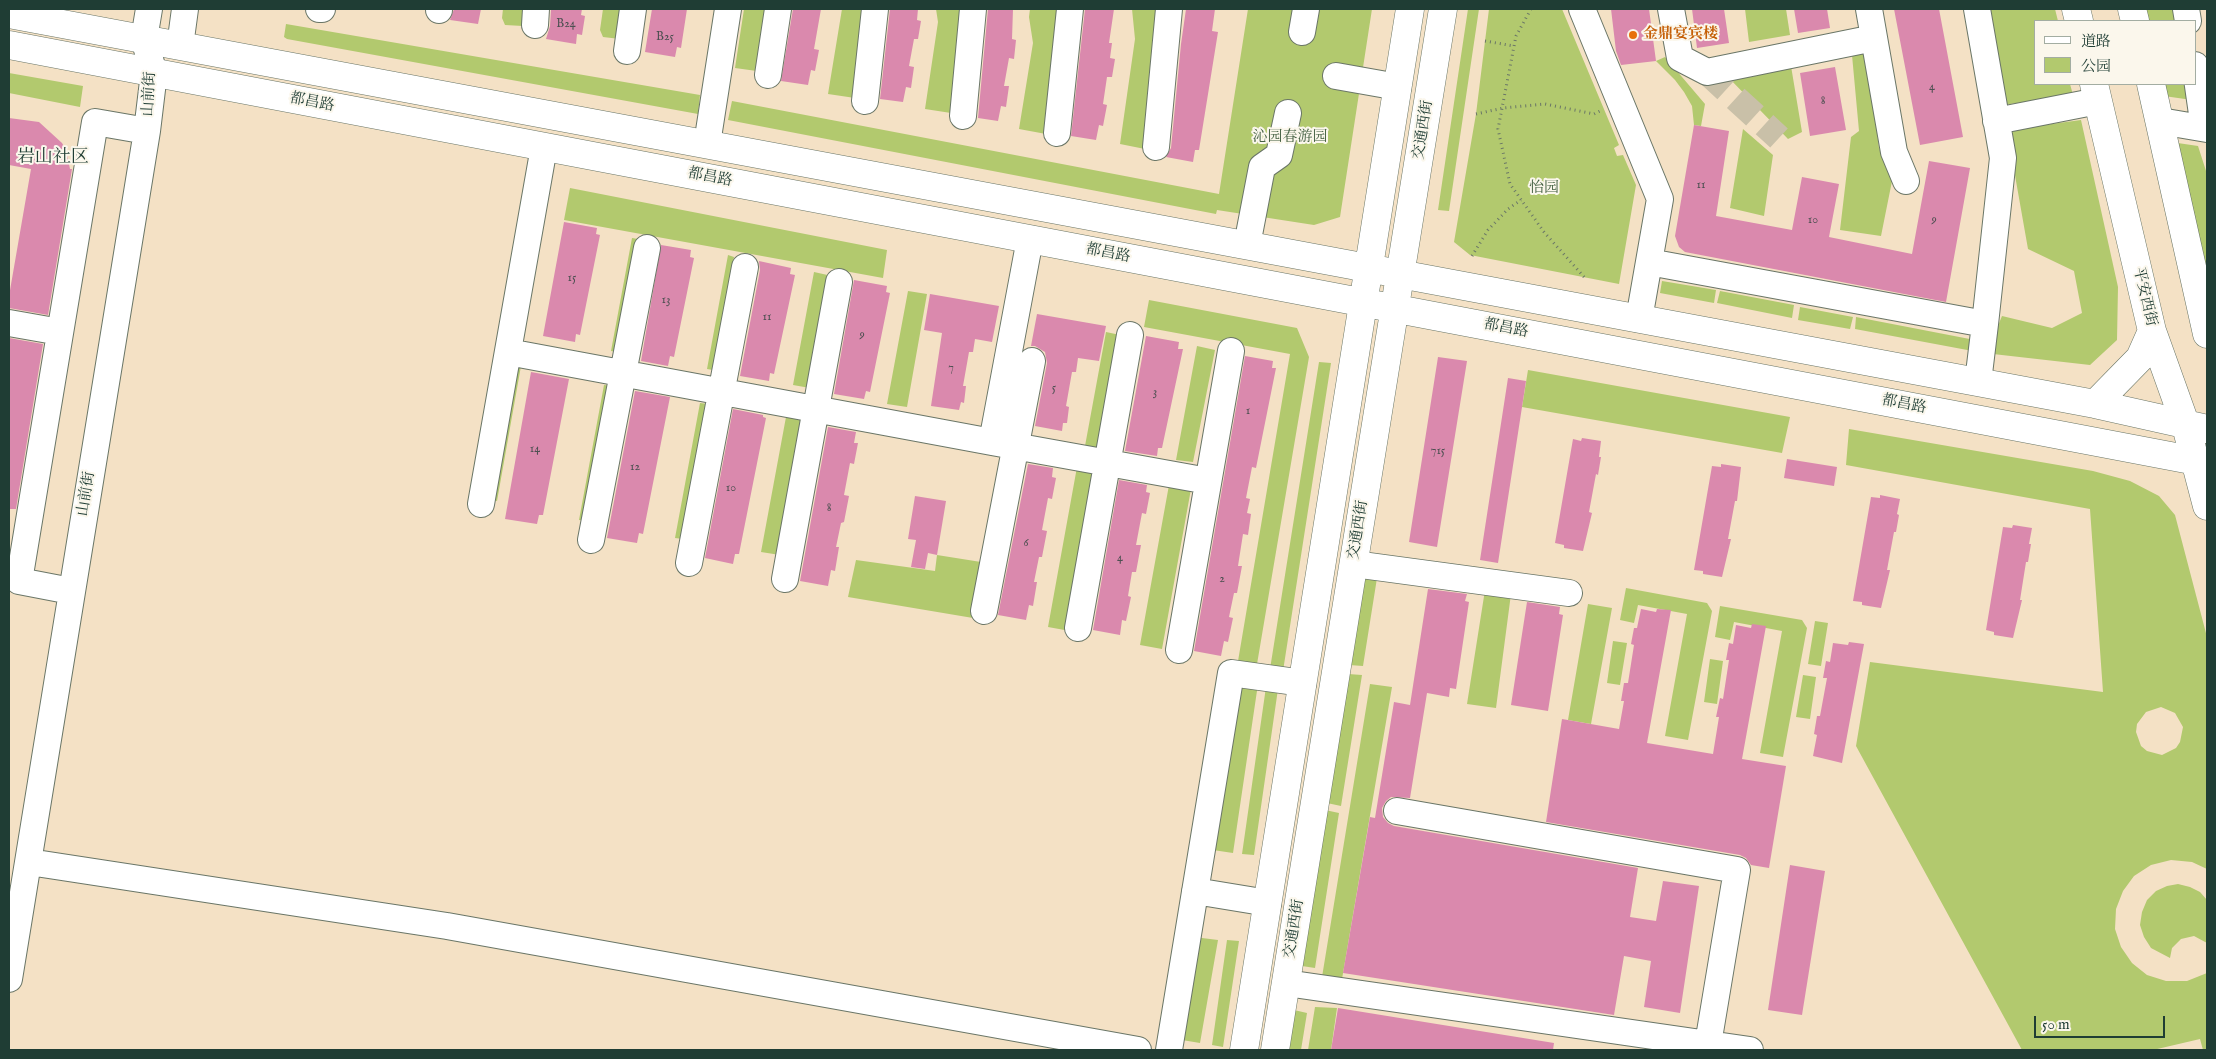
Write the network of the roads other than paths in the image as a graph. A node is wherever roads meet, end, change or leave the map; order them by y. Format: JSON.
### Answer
{"nodes":[{"id":1,"x":149,"y":9,"type":"edge"},
{"id":2,"x":186,"y":9,"type":"edge"},
{"id":3,"x":318,"y":9,"type":"edge"},
{"id":4,"x":322,"y":9,"type":"edge"},
{"id":5,"x":633,"y":9,"type":"edge"},
{"id":6,"x":728,"y":9,"type":"edge"},
{"id":7,"x":778,"y":9,"type":"edge"},
{"id":8,"x":874,"y":9,"type":"edge"},
{"id":9,"x":973,"y":9,"type":"edge"},
{"id":10,"x":1070,"y":9,"type":"edge"},
{"id":11,"x":1169,"y":9,"type":"edge"},
{"id":12,"x":1410,"y":9,"type":"edge"},
{"id":13,"x":1443,"y":9,"type":"edge"},
{"id":14,"x":1582,"y":9,"type":"edge"},
{"id":15,"x":1671,"y":9,"type":"edge"},
{"id":16,"x":1869,"y":9,"type":"edge"},
{"id":17,"x":1977,"y":9,"type":"edge"},
{"id":18,"x":9,"y":14,"type":"edge"},
{"id":19,"x":1874,"y":38,"type":"junction"},
{"id":20,"x":144,"y":39,"type":"junction"},
{"id":21,"x":9,"y":46,"type":"edge"},
{"id":22,"x":180,"y":46,"type":"junction"},
{"id":23,"x":627,"y":52,"type":"dead end"},
{"id":24,"x":2196,"y":71,"type":"edge"},
{"id":25,"x":154,"y":73,"type":"junction"},
{"id":26,"x":768,"y":75,"type":"dead end"},
{"id":27,"x":1336,"y":76,"type":"dead end"},
{"id":28,"x":2150,"y":85,"type":"edge"},
{"id":29,"x":1398,"y":87,"type":"junction"},
{"id":30,"x":2096,"y":92,"type":"edge"},
{"id":31,"x":865,"y":101,"type":"dead end"},
{"id":32,"x":1288,"y":113,"type":"dead end"},
{"id":33,"x":963,"y":116,"type":"dead end"},
{"id":34,"x":1996,"y":121,"type":"junction"},
{"id":35,"x":2160,"y":121,"type":"junction"},
{"id":36,"x":2206,"y":128,"type":"edge"},
{"id":37,"x":147,"y":131,"type":"junction"},
{"id":38,"x":1057,"y":133,"type":"dead end"},
{"id":39,"x":707,"y":144,"type":"junction"},
{"id":40,"x":544,"y":147,"type":"junction"},
{"id":41,"x":1156,"y":147,"type":"dead end"},
{"id":42,"x":1906,"y":181,"type":"dead end"},
{"id":43,"x":1030,"y":239,"type":"junction"},
{"id":44,"x":1247,"y":245,"type":"junction"},
{"id":45,"x":647,"y":248,"type":"dead end"},
{"id":46,"x":1649,"y":262,"type":"junction"},
{"id":47,"x":746,"y":267,"type":"dead end"},
{"id":48,"x":1369,"y":268,"type":"junction"},
{"id":49,"x":1400,"y":274,"type":"junction"},
{"id":50,"x":838,"y":282,"type":"dead end"},
{"id":51,"x":1364,"y":302,"type":"junction"},
{"id":52,"x":1395,"y":308,"type":"junction"},
{"id":53,"x":1639,"y":319,"type":"junction"},
{"id":54,"x":9,"y":323,"type":"edge"},
{"id":55,"x":1985,"y":324,"type":"junction"},
{"id":56,"x":2152,"y":331,"type":"junction"},
{"id":57,"x":60,"y":332,"type":"junction"},
{"id":58,"x":2207,"y":334,"type":"edge"},
{"id":59,"x":1130,"y":335,"type":"dead end"},
{"id":60,"x":1231,"y":351,"type":"dead end"},
{"id":61,"x":508,"y":352,"type":"junction"},
{"id":62,"x":1032,"y":361,"type":"dead end"},
{"id":63,"x":623,"y":373,"type":"junction"},
{"id":64,"x":1978,"y":382,"type":"junction"},
{"id":65,"x":722,"y":392,"type":"junction"},
{"id":66,"x":2095,"y":404,"type":"junction"},
{"id":67,"x":816,"y":410,"type":"junction"},
{"id":68,"x":2197,"y":428,"type":"edge"},
{"id":69,"x":1004,"y":445,"type":"junction"},
{"id":70,"x":2202,"y":462,"type":"edge"},
{"id":71,"x":1108,"y":463,"type":"junction"},
{"id":72,"x":1208,"y":481,"type":"junction"},
{"id":73,"x":481,"y":504,"type":"dead end"},
{"id":74,"x":2207,"y":506,"type":"edge"},
{"id":75,"x":591,"y":540,"type":"dead end"},
{"id":76,"x":689,"y":563,"type":"dead end"},
{"id":77,"x":1354,"y":564,"type":"junction"},
{"id":78,"x":785,"y":579,"type":"dead end"},
{"id":79,"x":71,"y":591,"type":"junction"},
{"id":80,"x":1569,"y":593,"type":"dead end"},
{"id":81,"x":984,"y":611,"type":"dead end"},
{"id":82,"x":1078,"y":628,"type":"dead end"},
{"id":83,"x":1179,"y":650,"type":"dead end"},
{"id":84,"x":1303,"y":683,"type":"junction"},
{"id":85,"x":1397,"y":811,"type":"dead end"},
{"id":86,"x":29,"y":862,"type":"junction"},
{"id":87,"x":1195,"y":892,"type":"junction"},
{"id":88,"x":1268,"y":903,"type":"junction"},
{"id":89,"x":9,"y":979,"type":"edge"},
{"id":90,"x":1286,"y":983,"type":"junction"},
{"id":91,"x":1708,"y":1044,"type":"junction"},
{"id":92,"x":1138,"y":1050,"type":"edge"},
{"id":93,"x":1169,"y":1050,"type":"edge"},
{"id":94,"x":1244,"y":1050,"type":"edge"},
{"id":95,"x":1275,"y":1050,"type":"edge"},
{"id":96,"x":1750,"y":1050,"type":"edge"}],
"edges":[{"from":1,"to":20,"type":"street","name":"山前街"},
{"from":2,"to":22,"type":"street"},
{"from":3,"to":4,"type":"street"},
{"from":5,"to":23,"type":"street"},
{"from":6,"to":39,"type":"street"},
{"from":7,"to":26,"type":"street"},
{"from":8,"to":31,"type":"street"},
{"from":9,"to":33,"type":"street"},
{"from":10,"to":38,"type":"street"},
{"from":11,"to":41,"type":"street"},
{"from":12,"to":29,"type":"main road","name":"交通西街"},
{"from":13,"to":49,"type":"main road","name":"交通西街"},
{"from":14,"to":46,"type":"street"},
{"from":15,"to":19,"type":"street"},
{"from":16,"to":19,"type":"street"},
{"from":17,"to":34,"type":"street"},
{"from":18,"to":20,"type":"main road"},
{"from":19,"to":42,"type":"street"},
{"from":20,"to":22,"type":"main road"},
{"from":20,"to":25,"type":"street","name":"山前街"},
{"from":21,"to":25,"type":"main road","name":"都昌路"},
{"from":22,"to":39,"type":"main road"},
{"from":24,"to":36,"type":"street"},
{"from":25,"to":37,"type":"street","name":"山前街"},
{"from":25,"to":40,"type":"main road","name":"都昌路"},
{"from":27,"to":29,"type":"street"},
{"from":28,"to":35,"type":"main road"},
{"from":29,"to":48,"type":"main road","name":"交通西街"},
{"from":30,"to":34,"type":"street"},
{"from":30,"to":56,"type":"main road","name":"平安西街"},
{"from":32,"to":44,"type":"street"},
{"from":34,"to":55,"type":"street"},
{"from":35,"to":36,"type":"street"},
{"from":35,"to":58,"type":"main road"},
{"from":37,"to":57,"type":"street"},
{"from":37,"to":79,"type":"street","name":"山前街"},
{"from":39,"to":44,"type":"main road"},
{"from":40,"to":43,"type":"main road","name":"都昌路"},
{"from":40,"to":61,"type":"street"},
{"from":43,"to":51,"type":"main road","name":"都昌路"},
{"from":43,"to":69,"type":"street"},
{"from":44,"to":48,"type":"main road"},
{"from":45,"to":63,"type":"street"},
{"from":46,"to":53,"type":"street"},
{"from":46,"to":55,"type":"street"},
{"from":47,"to":65,"type":"street"},
{"from":48,"to":49,"type":"main road"},
{"from":48,"to":51,"type":"main road","name":"交通西街"},
{"from":49,"to":52,"type":"main road","name":"交通西街"},
{"from":49,"to":53,"type":"main road"},
{"from":50,"to":67,"type":"street"},
{"from":51,"to":52,"type":"main road","name":"都昌路"},
{"from":51,"to":84,"type":"main road","name":"交通西街"},
{"from":52,"to":70,"type":"main road","name":"都昌路"},
{"from":52,"to":77,"type":"main road","name":"交通西街"},
{"from":53,"to":64,"type":"main road"},
{"from":54,"to":57,"type":"street"},
{"from":55,"to":64,"type":"street"},
{"from":56,"to":66,"type":"main road"},
{"from":56,"to":68,"type":"main road","name":"平安西街"},
{"from":57,"to":79,"type":"street"},
{"from":59,"to":71,"type":"street"},
{"from":60,"to":72,"type":"street"},
{"from":61,"to":63,"type":"street"},
{"from":61,"to":73,"type":"street"},
{"from":62,"to":69,"type":"street"},
{"from":63,"to":65,"type":"street"},
{"from":63,"to":75,"type":"street"},
{"from":64,"to":66,"type":"main road"},
{"from":65,"to":67,"type":"street"},
{"from":65,"to":76,"type":"street"},
{"from":66,"to":68,"type":"main road"},
{"from":67,"to":69,"type":"street"},
{"from":67,"to":78,"type":"street"},
{"from":68,"to":70,"type":"main road","name":"平安西街"},
{"from":69,"to":71,"type":"street"},
{"from":69,"to":81,"type":"street"},
{"from":70,"to":74,"type":"main road","name":"平安西街"},
{"from":71,"to":72,"type":"street"},
{"from":71,"to":82,"type":"street"},
{"from":72,"to":83,"type":"street"},
{"from":77,"to":80,"type":"street"},
{"from":77,"to":90,"type":"main road","name":"交通西街"},
{"from":79,"to":86,"type":"street","name":"山前街"},
{"from":84,"to":87,"type":"street"},
{"from":84,"to":88,"type":"main road","name":"交通西街"},
{"from":85,"to":91,"type":"street"},
{"from":86,"to":89,"type":"street","name":"山前街"},
{"from":86,"to":92,"type":"street"},
{"from":87,"to":88,"type":"street"},
{"from":87,"to":93,"type":"street"},
{"from":88,"to":94,"type":"main road","name":"交通西街"},
{"from":90,"to":91,"type":"street"},
{"from":90,"to":95,"type":"main road","name":"交通西街"},
{"from":91,"to":96,"type":"street"}]}
